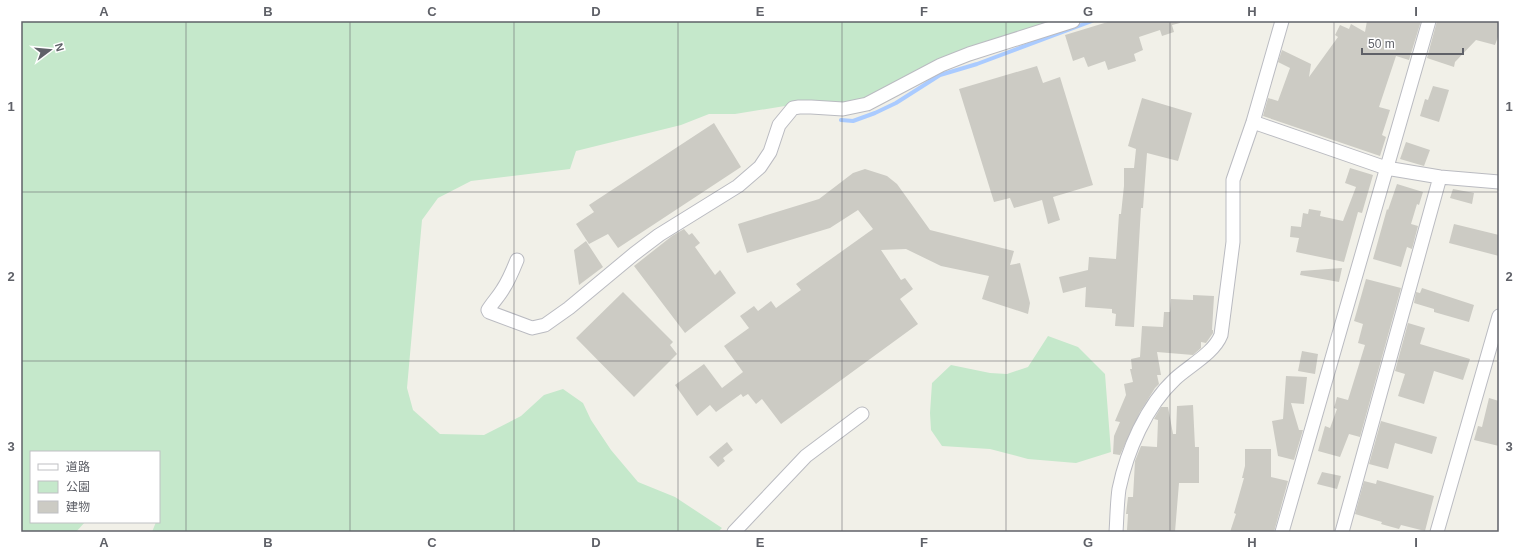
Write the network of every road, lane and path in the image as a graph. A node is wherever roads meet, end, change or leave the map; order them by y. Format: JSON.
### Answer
{"nodes":[{"id":1,"x":1073,"y":21,"type":"edge"},
{"id":2,"x":1282,"y":21,"type":"edge"},
{"id":3,"x":1429,"y":21,"type":"edge"},
{"id":4,"x":1253,"y":122,"type":"junction"},
{"id":5,"x":1386,"y":168,"type":"junction"},
{"id":6,"x":1440,"y":177,"type":"junction"},
{"id":7,"x":1499,"y":182,"type":"edge"},
{"id":8,"x":517,"y":260,"type":"dead end"},
{"id":9,"x":1499,"y":316,"type":"edge"},
{"id":10,"x":862,"y":414,"type":"dead end"},
{"id":11,"x":734,"y":532,"type":"edge"},
{"id":12,"x":1116,"y":532,"type":"edge"},
{"id":13,"x":1282,"y":532,"type":"edge"},
{"id":14,"x":1342,"y":532,"type":"edge"},
{"id":15,"x":1437,"y":532,"type":"edge"}],
"edges":[{"from":1,"to":8,"type":"street"},
{"from":2,"to":4,"type":"street"},
{"from":3,"to":5,"type":"street"},
{"from":4,"to":5,"type":"street"},
{"from":4,"to":12,"type":"street"},
{"from":5,"to":6,"type":"street"},
{"from":5,"to":13,"type":"street"},
{"from":6,"to":7,"type":"street"},
{"from":6,"to":14,"type":"street"},
{"from":9,"to":15,"type":"street"},
{"from":10,"to":11,"type":"street"}]}
